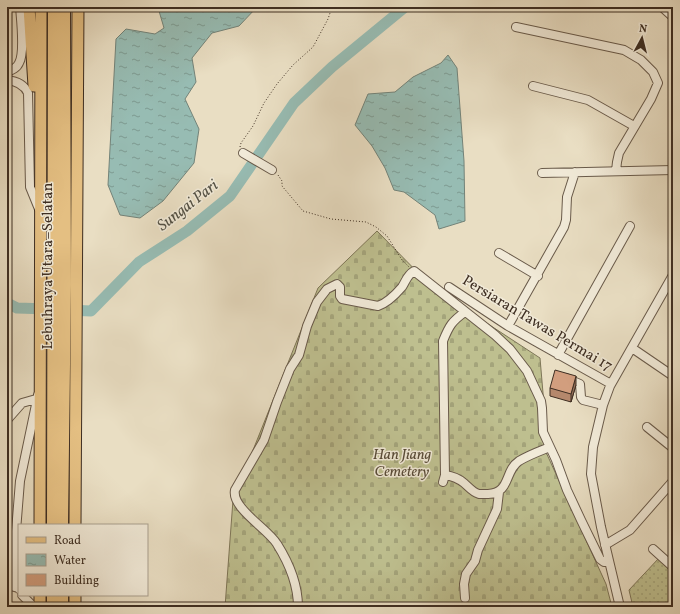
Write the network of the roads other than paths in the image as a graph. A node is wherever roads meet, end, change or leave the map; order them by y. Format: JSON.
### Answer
{"nodes":[{"id":1,"x":20,"y":7,"type":"edge"},
{"id":2,"x":28,"y":7,"type":"edge"},
{"id":3,"x":41,"y":7,"type":"edge"},
{"id":4,"x":54,"y":7,"type":"edge"},
{"id":5,"x":64,"y":7,"type":"edge"},
{"id":6,"x":662,"y":7,"type":"edge"},
{"id":7,"x":78,"y":8,"type":"edge"},
{"id":8,"x":673,"y":17,"type":"edge"},
{"id":9,"x":516,"y":27,"type":"dead end"},
{"id":10,"x":7,"y":72,"type":"edge"},
{"id":11,"x":7,"y":80,"type":"edge"},
{"id":12,"x":533,"y":86,"type":"dead end"},
{"id":13,"x":634,"y":126,"type":"junction"},
{"id":14,"x":41,"y":150,"type":"junction"},
{"id":15,"x":243,"y":153,"type":"road end"},
{"id":16,"x":272,"y":170,"type":"road end"},
{"id":17,"x":673,"y":170,"type":"edge"},
{"id":18,"x":616,"y":171,"type":"junction"},
{"id":19,"x":574,"y":172,"type":"junction"},
{"id":20,"x":542,"y":173,"type":"dead end"},
{"id":21,"x":40,"y":214,"type":"junction"},
{"id":22,"x":630,"y":226,"type":"dead end"},
{"id":23,"x":499,"y":253,"type":"dead end"},
{"id":24,"x":673,"y":275,"type":"edge"},
{"id":25,"x":538,"y":276,"type":"junction"},
{"id":26,"x":59,"y":284,"type":"junction"},
{"id":27,"x":449,"y":287,"type":"dead end"},
{"id":28,"x":465,"y":312,"type":"junction"},
{"id":29,"x":508,"y":326,"type":"junction"},
{"id":30,"x":632,"y":348,"type":"junction"},
{"id":31,"x":59,"y":351,"type":"junction"},
{"id":32,"x":558,"y":355,"type":"junction"},
{"id":33,"x":559,"y":375,"type":"edge"},
{"id":34,"x":673,"y":376,"type":"edge"},
{"id":35,"x":611,"y":384,"type":"junction"},
{"id":36,"x":40,"y":388,"type":"junction"},
{"id":37,"x":36,"y":399,"type":"junction"},
{"id":38,"x":603,"y":405,"type":"junction"},
{"id":39,"x":7,"y":420,"type":"edge"},
{"id":40,"x":647,"y":427,"type":"dead end"},
{"id":41,"x":550,"y":447,"type":"junction"},
{"id":42,"x":673,"y":448,"type":"edge"},
{"id":43,"x":673,"y":481,"type":"edge"},
{"id":44,"x":499,"y":492,"type":"junction"},
{"id":45,"x":40,"y":524,"type":"edge"},
{"id":46,"x":53,"y":524,"type":"edge"},
{"id":47,"x":62,"y":524,"type":"edge"},
{"id":48,"x":75,"y":524,"type":"edge"},
{"id":49,"x":605,"y":546,"type":"junction"},
{"id":50,"x":653,"y":549,"type":"dead end"},
{"id":51,"x":609,"y":562,"type":"junction"},
{"id":52,"x":673,"y":567,"type":"edge"},
{"id":53,"x":7,"y":585,"type":"edge"},
{"id":54,"x":18,"y":586,"type":"edge"},
{"id":55,"x":18,"y":590,"type":"edge"},
{"id":56,"x":24,"y":596,"type":"edge"},
{"id":57,"x":40,"y":596,"type":"edge"},
{"id":58,"x":53,"y":596,"type":"edge"},
{"id":59,"x":62,"y":596,"type":"edge"},
{"id":60,"x":75,"y":596,"type":"edge"},
{"id":61,"x":465,"y":598,"type":"dead end"},
{"id":62,"x":34,"y":607,"type":"edge"},
{"id":63,"x":40,"y":607,"type":"edge"},
{"id":64,"x":53,"y":607,"type":"edge"},
{"id":65,"x":62,"y":607,"type":"edge"},
{"id":66,"x":75,"y":607,"type":"edge"},
{"id":67,"x":298,"y":607,"type":"edge"},
{"id":68,"x":620,"y":607,"type":"edge"}],
"edges":[{"from":1,"to":10,"type":"street"},
{"from":2,"to":14,"type":"main road"},
{"from":3,"to":14,"type":"main road"},
{"from":4,"to":26,"type":"highway","name":"Lebuhraya Utara–Selatan"},
{"from":5,"to":26,"type":"highway","name":"Lebuhraya Utara–Selatan"},
{"from":6,"to":8,"type":"street"},
{"from":7,"to":26,"type":"main road"},
{"from":9,"to":13,"type":"street"},
{"from":11,"to":21,"type":"street"},
{"from":12,"to":13,"type":"street"},
{"from":13,"to":18,"type":"street"},
{"from":14,"to":21,"type":"main road"},
{"from":15,"to":16,"type":"street"},
{"from":17,"to":18,"type":"street"},
{"from":18,"to":19,"type":"street"},
{"from":19,"to":20,"type":"street"},
{"from":19,"to":25,"type":"street"},
{"from":21,"to":26,"type":"main road"},
{"from":22,"to":32,"type":"street"},
{"from":23,"to":25,"type":"street"},
{"from":24,"to":30,"type":"street"},
{"from":25,"to":29,"type":"street"},
{"from":26,"to":31,"type":"highway","name":"Lebuhraya Utara–Selatan"},
{"from":26,"to":31,"type":"main road"},
{"from":27,"to":29,"type":"street","name":"Persiaran Tawas Permai 17"},
{"from":28,"to":41,"type":"street"},
{"from":28,"to":44,"type":"street"},
{"from":28,"to":67,"type":"street"},
{"from":29,"to":32,"type":"street","name":"Persiaran Tawas Permai 17"},
{"from":30,"to":34,"type":"street"},
{"from":30,"to":35,"type":"street"},
{"from":31,"to":36,"type":"main road"},
{"from":31,"to":46,"type":"highway","name":"Lebuhraya Utara–Selatan"},
{"from":31,"to":47,"type":"highway","name":"Lebuhraya Utara–Selatan"},
{"from":31,"to":48,"type":"main road"},
{"from":32,"to":35,"type":"street","name":"Persiaran Tawas Permai 17"},
{"from":33,"to":38,"type":"street"},
{"from":35,"to":38,"type":"street"},
{"from":36,"to":37,"type":"street"},
{"from":36,"to":45,"type":"main road"},
{"from":37,"to":39,"type":"street"},
{"from":37,"to":54,"type":"street"},
{"from":38,"to":49,"type":"street"},
{"from":40,"to":42,"type":"street"},
{"from":41,"to":44,"type":"street"},
{"from":41,"to":51,"type":"street"},
{"from":43,"to":49,"type":"street"},
{"from":44,"to":61,"type":"street"},
{"from":49,"to":51,"type":"street"},
{"from":50,"to":52,"type":"street"},
{"from":51,"to":68,"type":"street"},
{"from":53,"to":55,"type":"street"},
{"from":56,"to":62,"type":"street"},
{"from":57,"to":63,"type":"main road"},
{"from":58,"to":64,"type":"highway"},
{"from":59,"to":65,"type":"highway"},
{"from":60,"to":66,"type":"main road"}]}
